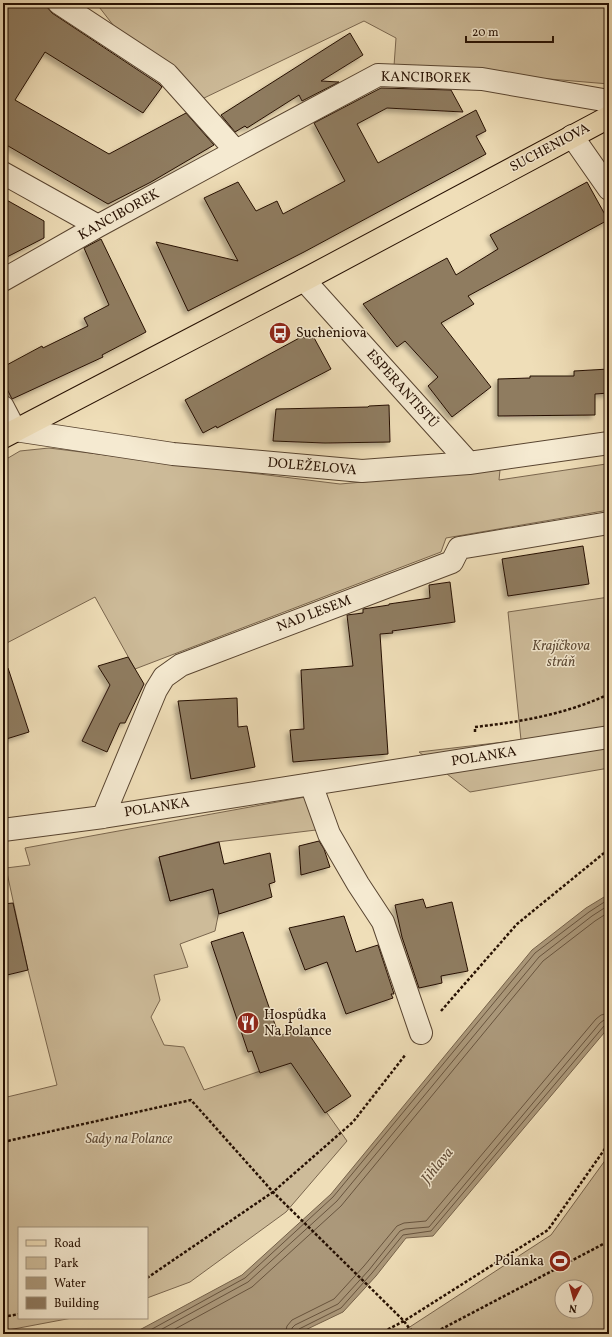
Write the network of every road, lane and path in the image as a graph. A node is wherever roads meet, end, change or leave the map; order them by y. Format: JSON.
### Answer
{"nodes":[{"id":1,"x":59,"y":3,"type":"edge"},
{"id":2,"x":609,"y":101,"type":"edge"},
{"id":3,"x":609,"y":117,"type":"edge"},
{"id":4,"x":572,"y":136,"type":"junction"},
{"id":5,"x":236,"y":150,"type":"junction"},
{"id":6,"x":3,"y":173,"type":"edge"},
{"id":7,"x":609,"y":189,"type":"edge"},
{"id":8,"x":98,"y":226,"type":"junction"},
{"id":9,"x":3,"y":280,"type":"edge"},
{"id":10,"x":304,"y":280,"type":"junction"},
{"id":11,"x":3,"y":407,"type":"edge"},
{"id":12,"x":3,"y":412,"type":"edge"},
{"id":13,"x":9,"y":434,"type":"edge"},
{"id":14,"x":609,"y":443,"type":"edge"},
{"id":15,"x":469,"y":463,"type":"junction"},
{"id":16,"x":609,"y":523,"type":"edge"},
{"id":17,"x":609,"y":694,"type":"edge"},
{"id":18,"x":475,"y":727,"type":"dead end"},
{"id":19,"x":609,"y":737,"type":"edge"},
{"id":20,"x":311,"y":784,"type":"junction"},
{"id":21,"x":103,"y":817,"type":"junction"},
{"id":22,"x":3,"y":830,"type":"edge"},
{"id":23,"x":421,"y":1033,"type":"dead end"},
{"id":24,"x":3,"y":1142,"type":"edge"},
{"id":25,"x":609,"y":1143,"type":"edge"},
{"id":26,"x":273,"y":1192,"type":"junction"},
{"id":27,"x":609,"y":1241,"type":"edge"},
{"id":28,"x":148,"y":1277,"type":"edge"},
{"id":29,"x":18,"y":1314,"type":"edge"},
{"id":30,"x":3,"y":1317,"type":"edge"},
{"id":31,"x":404,"y":1321,"type":"junction"},
{"id":32,"x":380,"y":1334,"type":"edge"},
{"id":33,"x":416,"y":1334,"type":"edge"},
{"id":34,"x":432,"y":1334,"type":"edge"}],
"edges":[{"from":1,"to":5,"type":"street"},
{"from":2,"to":5,"type":"street","name":"KANCIBOREK"},
{"from":3,"to":4,"type":"main road","name":"SUCHENIOVA"},
{"from":4,"to":7,"type":"street"},
{"from":4,"to":10,"type":"main road","name":"SUCHENIOVA"},
{"from":5,"to":8,"type":"street","name":"KANCIBOREK"},
{"from":6,"to":8,"type":"street"},
{"from":8,"to":9,"type":"street","name":"KANCIBOREK"},
{"from":10,"to":13,"type":"main road","name":"SUCHENIOVA"},
{"from":10,"to":15,"type":"street","name":"ESPERANTISTŮ"},
{"from":11,"to":13,"type":"street"},
{"from":12,"to":13,"type":"street"},
{"from":13,"to":15,"type":"street","name":"DOLEŽELOVA"},
{"from":14,"to":15,"type":"street","name":"DOLEŽELOVA"},
{"from":16,"to":21,"type":"street","name":"NAD LESEM"},
{"from":17,"to":18,"type":"path"},
{"from":19,"to":20,"type":"street","name":"POLANKA"},
{"from":20,"to":21,"type":"street","name":"POLANKA"},
{"from":20,"to":23,"type":"street"},
{"from":21,"to":22,"type":"street","name":"POLANKA"},
{"from":24,"to":26,"type":"path"},
{"from":25,"to":31,"type":"path"},
{"from":26,"to":28,"type":"path"},
{"from":26,"to":31,"type":"path"},
{"from":27,"to":34,"type":"path"},
{"from":29,"to":30,"type":"path"},
{"from":31,"to":32,"type":"path"},
{"from":31,"to":33,"type":"path"}]}
